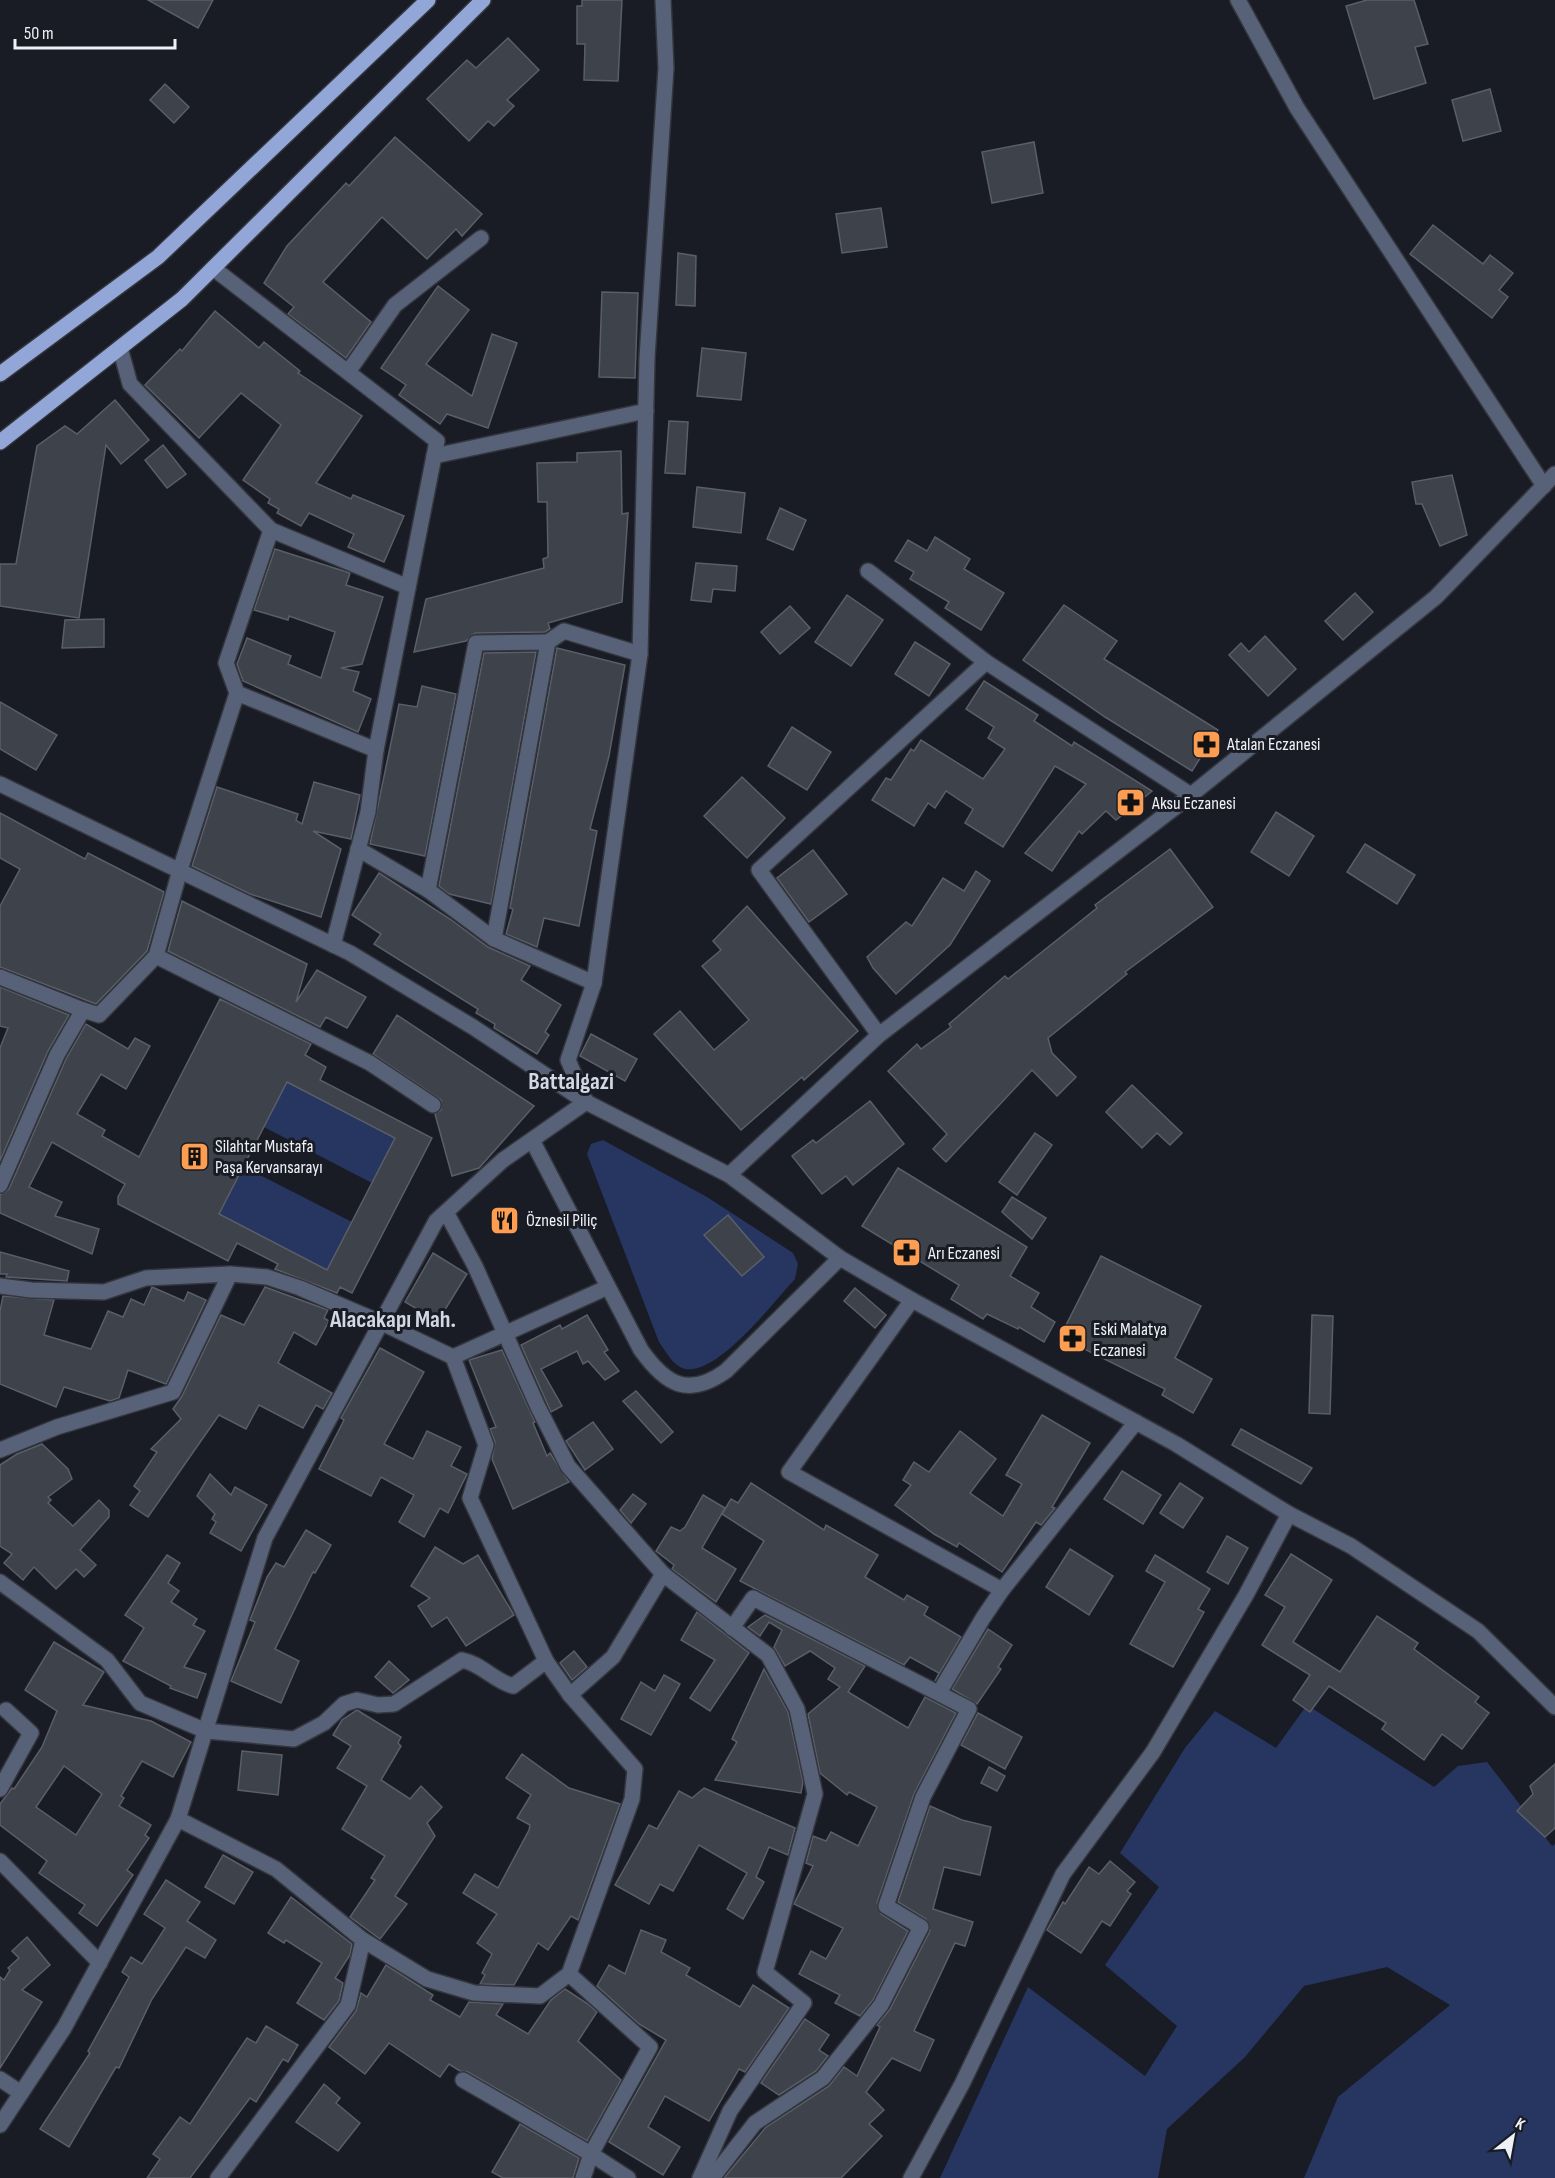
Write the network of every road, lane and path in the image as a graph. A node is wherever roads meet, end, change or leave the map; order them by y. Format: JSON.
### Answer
{"nodes":[{"id":1,"x":428,"y":0,"type":"edge"},
{"id":2,"x":483,"y":0,"type":"edge"},
{"id":3,"x":663,"y":0,"type":"edge"},
{"id":4,"x":1238,"y":0,"type":"edge"},
{"id":5,"x":481,"y":238,"type":"dead end"},
{"id":6,"x":213,"y":268,"type":"junction"},
{"id":7,"x":120,"y":348,"type":"junction"},
{"id":8,"x":348,"y":372,"type":"junction"},
{"id":9,"x":0,"y":374,"type":"edge"},
{"id":10,"x":646,"y":411,"type":"junction"},
{"id":11,"x":0,"y":442,"type":"edge"},
{"id":12,"x":434,"y":456,"type":"junction"},
{"id":13,"x":1555,"y":474,"type":"edge"},
{"id":14,"x":1544,"y":486,"type":"junction"},
{"id":15,"x":271,"y":530,"type":"junction"},
{"id":16,"x":868,"y":572,"type":"dead end"},
{"id":17,"x":408,"y":587,"type":"junction"},
{"id":18,"x":548,"y":642,"type":"junction"},
{"id":19,"x":640,"y":654,"type":"junction"},
{"id":20,"x":986,"y":662,"type":"junction"},
{"id":21,"x":237,"y":693,"type":"junction"},
{"id":22,"x":376,"y":750,"type":"junction"},
{"id":23,"x":0,"y":784,"type":"edge"},
{"id":24,"x":1191,"y":795,"type":"junction"},
{"id":25,"x":358,"y":849,"type":"junction"},
{"id":26,"x":180,"y":870,"type":"junction"},
{"id":27,"x":428,"y":890,"type":"junction"},
{"id":28,"x":494,"y":939,"type":"junction"},
{"id":29,"x":333,"y":945,"type":"junction"},
{"id":30,"x":156,"y":956,"type":"junction"},
{"id":31,"x":0,"y":977,"type":"edge"},
{"id":32,"x":594,"y":983,"type":"junction"},
{"id":33,"x":83,"y":1010,"type":"junction"},
{"id":34,"x":879,"y":1035,"type":"junction"},
{"id":35,"x":586,"y":1102,"type":"junction"},
{"id":36,"x":433,"y":1105,"type":"dead end"},
{"id":37,"x":532,"y":1142,"type":"junction"},
{"id":38,"x":729,"y":1175,"type":"junction"},
{"id":39,"x":0,"y":1185,"type":"edge"},
{"id":40,"x":446,"y":1212,"type":"junction"},
{"id":41,"x":840,"y":1258,"type":"junction"},
{"id":42,"x":230,"y":1274,"type":"junction"},
{"id":43,"x":0,"y":1286,"type":"edge"},
{"id":44,"x":608,"y":1287,"type":"junction"},
{"id":45,"x":912,"y":1300,"type":"junction"},
{"id":46,"x":382,"y":1323,"type":"junction"},
{"id":47,"x":504,"y":1334,"type":"junction"},
{"id":48,"x":453,"y":1358,"type":"junction"},
{"id":49,"x":1136,"y":1422,"type":"junction"},
{"id":50,"x":0,"y":1450,"type":"edge"},
{"id":51,"x":1289,"y":1515,"type":"junction"},
{"id":52,"x":663,"y":1574,"type":"junction"},
{"id":53,"x":0,"y":1582,"type":"edge"},
{"id":54,"x":1002,"y":1590,"type":"junction"},
{"id":55,"x":732,"y":1628,"type":"junction"},
{"id":56,"x":546,"y":1661,"type":"junction"},
{"id":57,"x":939,"y":1693,"type":"junction"},
{"id":58,"x":570,"y":1695,"type":"junction"},
{"id":59,"x":1553,"y":1703,"type":"edge"},
{"id":60,"x":6,"y":1710,"type":"dead end"},
{"id":61,"x":206,"y":1731,"type":"junction"},
{"id":62,"x":0,"y":1789,"type":"edge"},
{"id":63,"x":178,"y":1819,"type":"junction"},
{"id":64,"x":0,"y":1861,"type":"edge"},
{"id":65,"x":363,"y":1940,"type":"junction"},
{"id":66,"x":100,"y":1963,"type":"junction"},
{"id":67,"x":569,"y":1974,"type":"junction"},
{"id":68,"x":0,"y":2079,"type":"edge"},
{"id":69,"x":463,"y":2080,"type":"dead end"},
{"id":70,"x":21,"y":2093,"type":"junction"},
{"id":71,"x":0,"y":2126,"type":"edge"},
{"id":72,"x":591,"y":2154,"type":"junction"},
{"id":73,"x":218,"y":2178,"type":"edge"},
{"id":74,"x":583,"y":2178,"type":"edge"},
{"id":75,"x":628,"y":2178,"type":"edge"},
{"id":76,"x":700,"y":2178,"type":"edge"},
{"id":77,"x":712,"y":2178,"type":"edge"},
{"id":78,"x":911,"y":2178,"type":"edge"}],
"edges":[{"from":1,"to":9,"type":"main road"},
{"from":2,"to":6,"type":"main road"},
{"from":3,"to":10,"type":"street"},
{"from":4,"to":14,"type":"street"},
{"from":5,"to":8,"type":"street"},
{"from":6,"to":7,"type":"main road"},
{"from":6,"to":8,"type":"street"},
{"from":7,"to":11,"type":"main road"},
{"from":7,"to":15,"type":"street"},
{"from":8,"to":12,"type":"street"},
{"from":10,"to":12,"type":"street"},
{"from":10,"to":19,"type":"street"},
{"from":12,"to":17,"type":"street"},
{"from":13,"to":14,"type":"street"},
{"from":14,"to":24,"type":"street"},
{"from":15,"to":17,"type":"street"},
{"from":15,"to":21,"type":"street"},
{"from":16,"to":20,"type":"street"},
{"from":17,"to":22,"type":"street"},
{"from":18,"to":19,"type":"street"},
{"from":18,"to":27,"type":"street"},
{"from":18,"to":28,"type":"street"},
{"from":19,"to":32,"type":"street"},
{"from":20,"to":24,"type":"street"},
{"from":20,"to":34,"type":"street"},
{"from":21,"to":22,"type":"street"},
{"from":21,"to":26,"type":"street"},
{"from":22,"to":25,"type":"street"},
{"from":23,"to":26,"type":"street"},
{"from":24,"to":34,"type":"street"},
{"from":25,"to":27,"type":"street"},
{"from":25,"to":29,"type":"street"},
{"from":26,"to":29,"type":"street"},
{"from":26,"to":30,"type":"street"},
{"from":27,"to":28,"type":"street"},
{"from":28,"to":32,"type":"street"},
{"from":29,"to":35,"type":"street"},
{"from":30,"to":33,"type":"street"},
{"from":30,"to":36,"type":"street"},
{"from":31,"to":33,"type":"street"},
{"from":32,"to":35,"type":"street"},
{"from":33,"to":39,"type":"street"},
{"from":34,"to":38,"type":"street"},
{"from":35,"to":37,"type":"street"},
{"from":35,"to":38,"type":"street"},
{"from":37,"to":40,"type":"street"},
{"from":37,"to":44,"type":"street"},
{"from":38,"to":41,"type":"street"},
{"from":40,"to":46,"type":"street"},
{"from":40,"to":47,"type":"street"},
{"from":41,"to":44,"type":"street"},
{"from":41,"to":45,"type":"street"},
{"from":42,"to":43,"type":"street"},
{"from":42,"to":46,"type":"street"},
{"from":42,"to":50,"type":"street"},
{"from":44,"to":47,"type":"street"},
{"from":45,"to":49,"type":"street"},
{"from":45,"to":54,"type":"street"},
{"from":46,"to":48,"type":"street"},
{"from":46,"to":61,"type":"street"},
{"from":47,"to":48,"type":"street"},
{"from":47,"to":52,"type":"street"},
{"from":48,"to":56,"type":"street"},
{"from":49,"to":51,"type":"street"},
{"from":49,"to":54,"type":"street"},
{"from":51,"to":59,"type":"street"},
{"from":51,"to":78,"type":"street"},
{"from":52,"to":55,"type":"street"},
{"from":52,"to":58,"type":"street"},
{"from":53,"to":61,"type":"street"},
{"from":54,"to":57,"type":"street"},
{"from":55,"to":57,"type":"street"},
{"from":55,"to":76,"type":"street"},
{"from":56,"to":58,"type":"street"},
{"from":56,"to":61,"type":"street"},
{"from":57,"to":77,"type":"street"},
{"from":58,"to":67,"type":"street"},
{"from":60,"to":62,"type":"street"},
{"from":61,"to":63,"type":"street"},
{"from":63,"to":65,"type":"street"},
{"from":63,"to":66,"type":"street"},
{"from":64,"to":66,"type":"street"},
{"from":65,"to":67,"type":"street"},
{"from":65,"to":73,"type":"street"},
{"from":66,"to":70,"type":"street"},
{"from":67,"to":72,"type":"street"},
{"from":68,"to":70,"type":"street"},
{"from":69,"to":72,"type":"street"},
{"from":70,"to":71,"type":"street"},
{"from":72,"to":74,"type":"street"},
{"from":72,"to":75,"type":"street"}]}
